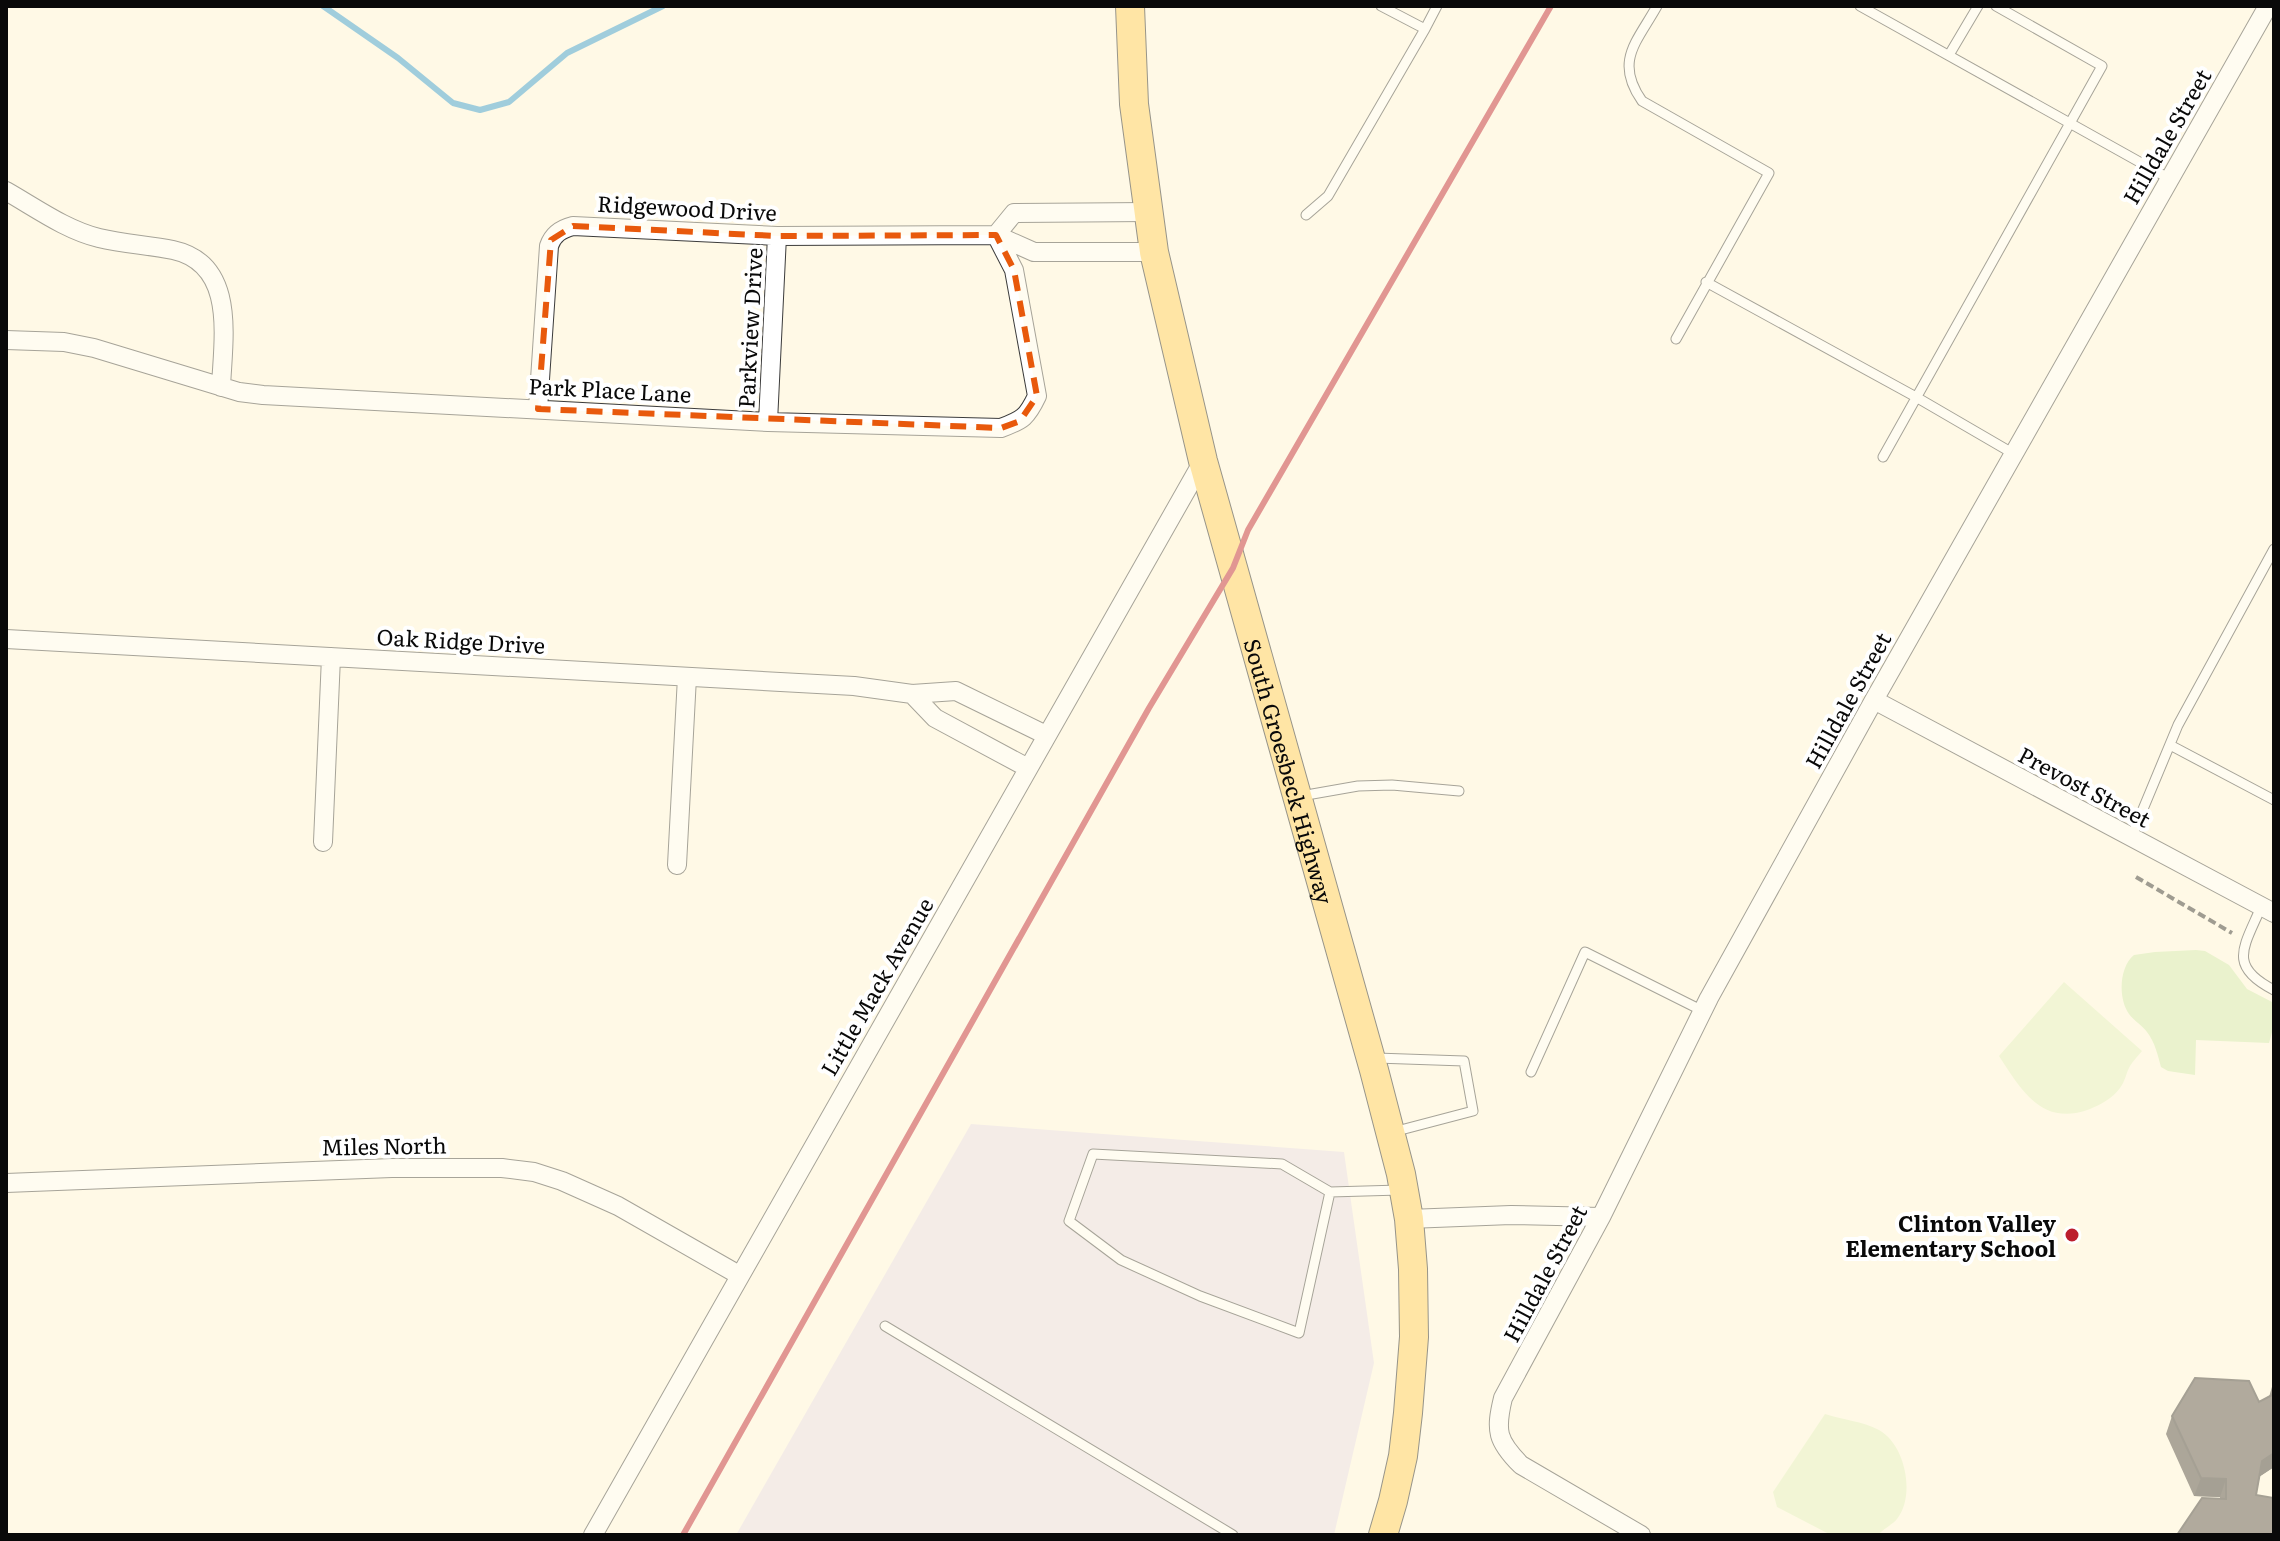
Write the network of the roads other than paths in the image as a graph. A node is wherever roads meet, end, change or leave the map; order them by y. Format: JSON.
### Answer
{"nodes":[{"id":1,"x":1130,"y":6,"type":"edge"},
{"id":2,"x":1381,"y":6,"type":"edge"},
{"id":3,"x":1437,"y":6,"type":"edge"},
{"id":4,"x":1657,"y":6,"type":"edge"},
{"id":5,"x":1860,"y":6,"type":"edge"},
{"id":6,"x":1978,"y":6,"type":"edge"},
{"id":7,"x":1996,"y":6,"type":"edge"},
{"id":8,"x":2268,"y":6,"type":"edge"},
{"id":9,"x":1425,"y":29,"type":"junction"},
{"id":10,"x":1949,"y":55,"type":"junction"},
{"id":11,"x":2070,"y":123,"type":"junction"},
{"id":12,"x":2170,"y":179,"type":"junction"},
{"id":13,"x":6,"y":191,"type":"edge"},
{"id":14,"x":1148,"y":212,"type":"junction"},
{"id":15,"x":1306,"y":215,"type":"dead end"},
{"id":16,"x":996,"y":235,"type":"junction"},
{"id":17,"x":777,"y":236,"type":"junction"},
{"id":18,"x":1154,"y":252,"type":"junction"},
{"id":19,"x":1706,"y":282,"type":"junction"},
{"id":20,"x":1676,"y":339,"type":"dead end"},
{"id":21,"x":6,"y":340,"type":"edge"},
{"id":22,"x":221,"y":387,"type":"junction"},
{"id":23,"x":1916,"y":397,"type":"junction"},
{"id":24,"x":538,"y":409,"type":"junction"},
{"id":25,"x":768,"y":422,"type":"junction"},
{"id":26,"x":2014,"y":454,"type":"junction"},
{"id":27,"x":1883,"y":457,"type":"dead end"},
{"id":28,"x":1203,"y":461,"type":"junction"},
{"id":29,"x":2274,"y":549,"type":"edge"},
{"id":30,"x":6,"y":639,"type":"edge"},
{"id":31,"x":331,"y":657,"type":"junction"},
{"id":32,"x":687,"y":677,"type":"junction"},
{"id":33,"x":912,"y":694,"type":"junction"},
{"id":34,"x":1874,"y":700,"type":"junction"},
{"id":35,"x":1046,"y":735,"type":"junction"},
{"id":36,"x":2170,"y":745,"type":"junction"},
{"id":37,"x":1028,"y":768,"type":"junction"},
{"id":38,"x":1459,"y":791,"type":"dead end"},
{"id":39,"x":1297,"y":796,"type":"junction"},
{"id":40,"x":2274,"y":800,"type":"edge"},
{"id":41,"x":2131,"y":838,"type":"junction"},
{"id":42,"x":323,"y":842,"type":"dead end"},
{"id":43,"x":677,"y":865,"type":"dead end"},
{"id":44,"x":2267,"y":910,"type":"edge"},
{"id":45,"x":2274,"y":990,"type":"edge"},
{"id":46,"x":1703,"y":1011,"type":"junction"},
{"id":47,"x":1370,"y":1058,"type":"junction"},
{"id":48,"x":1531,"y":1072,"type":"dead end"},
{"id":49,"x":1390,"y":1132,"type":"junction"},
{"id":50,"x":6,"y":1183,"type":"edge"},
{"id":51,"x":1404,"y":1190,"type":"junction"},
{"id":52,"x":1330,"y":1192,"type":"junction"},
{"id":53,"x":1601,"y":1217,"type":"junction"},
{"id":54,"x":1409,"y":1219,"type":"junction"},
{"id":55,"x":739,"y":1275,"type":"junction"},
{"id":56,"x":885,"y":1326,"type":"dead end"},
{"id":57,"x":593,"y":1535,"type":"edge"},
{"id":58,"x":1233,"y":1535,"type":"edge"},
{"id":59,"x":1383,"y":1535,"type":"edge"},
{"id":60,"x":1641,"y":1535,"type":"edge"}],
"edges":[{"from":1,"to":14,"type":"main road","name":"South Groesbeck Highway"},
{"from":2,"to":9,"type":"lane"},
{"from":3,"to":9,"type":"lane"},
{"from":4,"to":19,"type":"lane"},
{"from":5,"to":10,"type":"lane"},
{"from":6,"to":10,"type":"lane"},
{"from":7,"to":11,"type":"lane"},
{"from":8,"to":12,"type":"street","name":"Hilldale Street"},
{"from":9,"to":15,"type":"lane"},
{"from":10,"to":11,"type":"lane"},
{"from":11,"to":12,"type":"lane"},
{"from":11,"to":23,"type":"lane"},
{"from":12,"to":26,"type":"street","name":"Hilldale Street"},
{"from":13,"to":22,"type":"street"},
{"from":14,"to":16,"type":"street"},
{"from":14,"to":18,"type":"main road","name":"South Groesbeck Highway"},
{"from":16,"to":17,"type":"street","name":"Ridgewood Drive"},
{"from":16,"to":18,"type":"street","name":"Ridgewood Drive"},
{"from":16,"to":25,"type":"street","name":"Park Place Lane"},
{"from":17,"to":24,"type":"street","name":"Ridgewood Drive"},
{"from":17,"to":25,"type":"street","name":"Parkview Drive"},
{"from":18,"to":28,"type":"main road","name":"South Groesbeck Highway"},
{"from":19,"to":20,"type":"lane"},
{"from":19,"to":23,"type":"lane"},
{"from":21,"to":22,"type":"street","name":"Park Place Lane"},
{"from":22,"to":24,"type":"street","name":"Park Place Lane"},
{"from":23,"to":26,"type":"lane"},
{"from":23,"to":27,"type":"lane"},
{"from":24,"to":25,"type":"street","name":"Park Place Lane"},
{"from":26,"to":34,"type":"street","name":"Hilldale Street"},
{"from":28,"to":35,"type":"street","name":"Little Mack Avenue"},
{"from":28,"to":39,"type":"main road","name":"South Groesbeck Highway"},
{"from":29,"to":36,"type":"lane"},
{"from":30,"to":31,"type":"street","name":"Oak Ridge Drive"},
{"from":31,"to":32,"type":"street","name":"Oak Ridge Drive"},
{"from":31,"to":42,"type":"street"},
{"from":32,"to":33,"type":"street","name":"Oak Ridge Drive"},
{"from":32,"to":43,"type":"street"},
{"from":33,"to":35,"type":"street","name":"Oak Ridge Drive"},
{"from":33,"to":37,"type":"street"},
{"from":34,"to":41,"type":"street","name":"Prevost Street"},
{"from":34,"to":46,"type":"street","name":"Hilldale Street"},
{"from":35,"to":37,"type":"street","name":"Little Mack Avenue"},
{"from":36,"to":40,"type":"lane"},
{"from":36,"to":41,"type":"lane"},
{"from":37,"to":55,"type":"street","name":"Little Mack Avenue"},
{"from":38,"to":39,"type":"lane"},
{"from":39,"to":47,"type":"main road","name":"South Groesbeck Highway"},
{"from":41,"to":44,"type":"street","name":"Prevost Street"},
{"from":44,"to":45,"type":"lane"},
{"from":46,"to":48,"type":"lane"},
{"from":46,"to":53,"type":"street","name":"Hilldale Street"},
{"from":47,"to":49,"type":"main road","name":"South Groesbeck Highway"},
{"from":47,"to":49,"type":"lane"},
{"from":49,"to":51,"type":"main road","name":"South Groesbeck Highway"},
{"from":50,"to":55,"type":"street","name":"Miles North"},
{"from":51,"to":52,"type":"lane"},
{"from":51,"to":54,"type":"main road","name":"South Groesbeck Highway"},
{"from":52,"to":52,"type":"lane"},
{"from":53,"to":54,"type":"street"},
{"from":53,"to":60,"type":"street","name":"Hilldale Street"},
{"from":54,"to":59,"type":"main road","name":"South Groesbeck Highway"},
{"from":55,"to":57,"type":"street","name":"Little Mack Avenue"},
{"from":56,"to":58,"type":"lane"}]}
